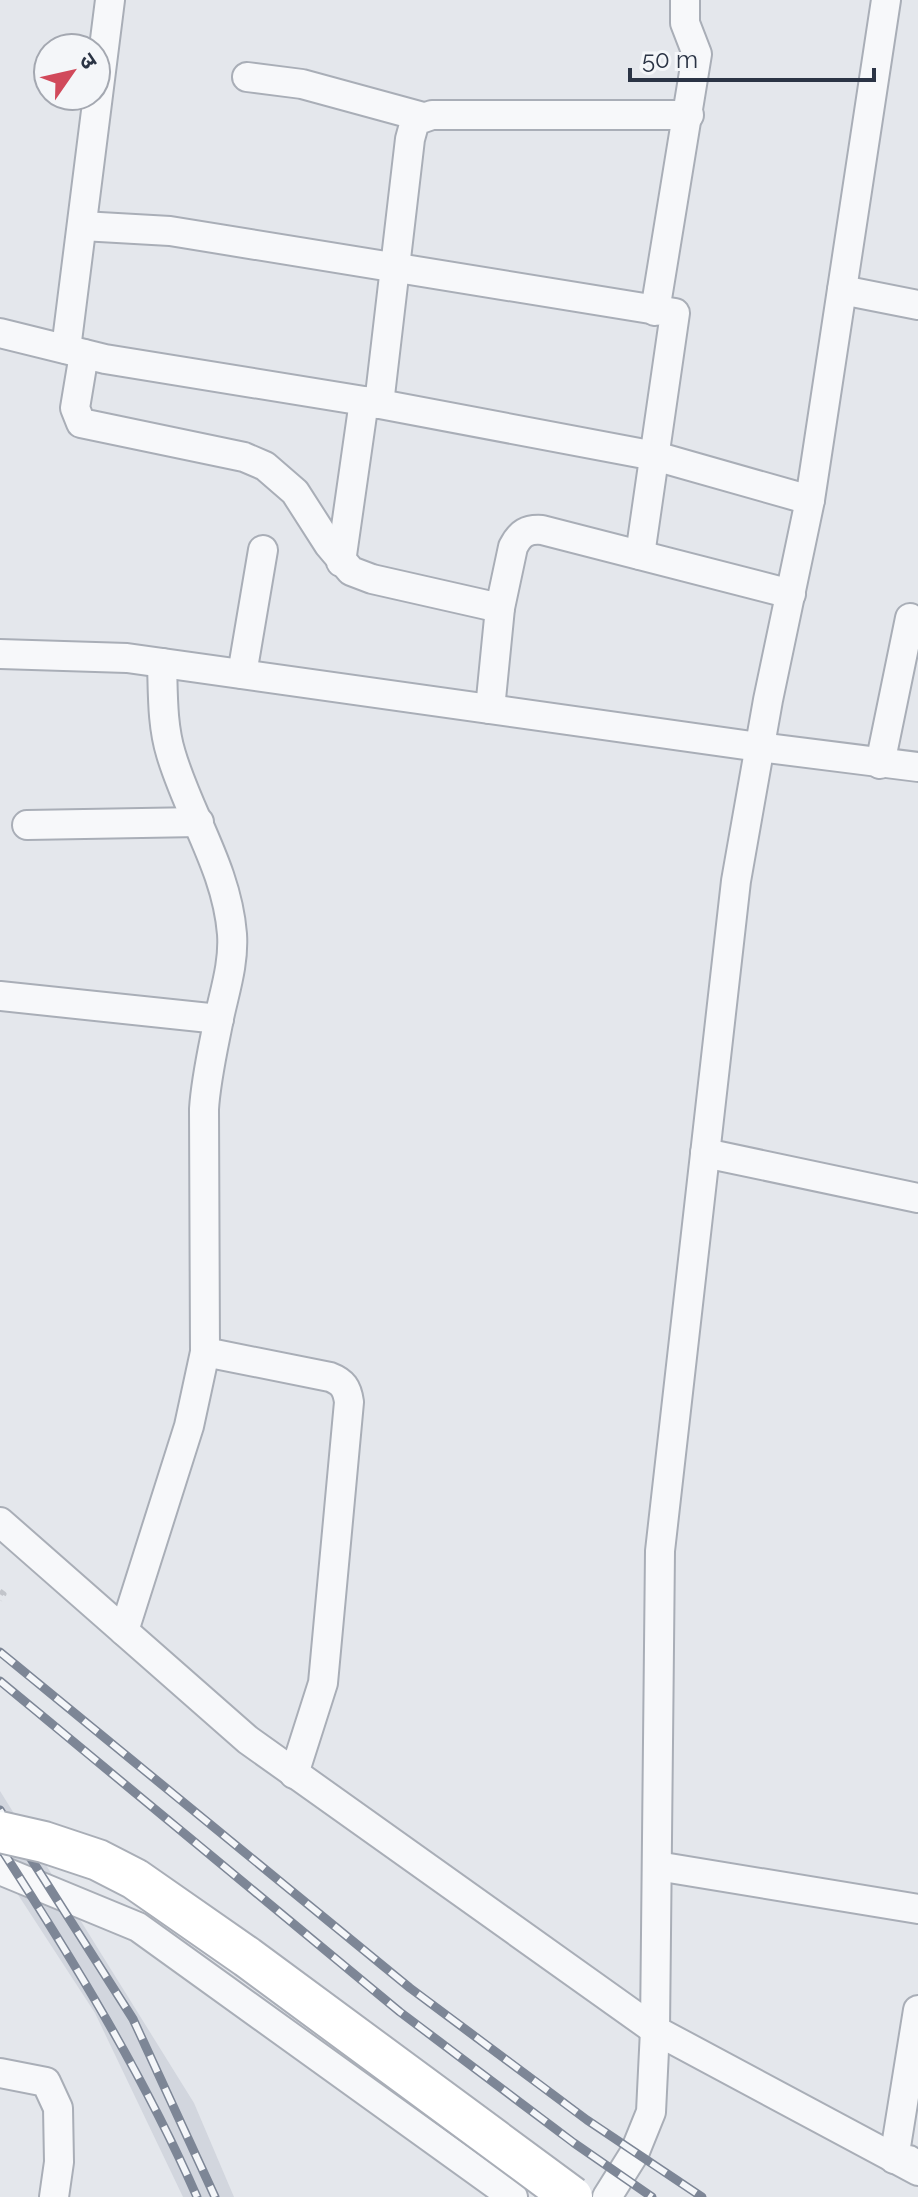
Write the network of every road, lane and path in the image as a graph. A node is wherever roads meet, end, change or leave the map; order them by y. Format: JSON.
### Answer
{"nodes":[{"id":1,"x":110,"y":0,"type":"edge"},
{"id":2,"x":685,"y":0,"type":"edge"},
{"id":3,"x":886,"y":0,"type":"edge"},
{"id":4,"x":247,"y":77,"type":"dead end"},
{"id":5,"x":689,"y":115,"type":"junction"},
{"id":6,"x":423,"y":117,"type":"junction"},
{"id":7,"x":82,"y":226,"type":"junction"},
{"id":8,"x":395,"y":267,"type":"junction"},
{"id":9,"x":842,"y":290,"type":"junction"},
{"id":10,"x":918,"y":305,"type":"edge"},
{"id":11,"x":655,"y":311,"type":"junction"},
{"id":12,"x":0,"y":333,"type":"edge"},
{"id":13,"x":75,"y":352,"type":"junction"},
{"id":14,"x":372,"y":403,"type":"junction"},
{"id":15,"x":655,"y":456,"type":"junction"},
{"id":16,"x":810,"y":500,"type":"junction"},
{"id":17,"x":263,"y":550,"type":"dead end"},
{"id":18,"x":640,"y":555,"type":"junction"},
{"id":19,"x":341,"y":562,"type":"junction"},
{"id":20,"x":791,"y":594,"type":"junction"},
{"id":21,"x":500,"y":608,"type":"junction"},
{"id":22,"x":910,"y":618,"type":"dead end"},
{"id":23,"x":0,"y":654,"type":"edge"},
{"id":24,"x":162,"y":663,"type":"junction"},
{"id":25,"x":242,"y":674,"type":"junction"},
{"id":26,"x":490,"y":709,"type":"junction"},
{"id":27,"x":759,"y":747,"type":"junction"},
{"id":28,"x":880,"y":764,"type":"junction"},
{"id":29,"x":918,"y":767,"type":"edge"},
{"id":30,"x":199,"y":822,"type":"junction"},
{"id":31,"x":27,"y":825,"type":"dead end"},
{"id":32,"x":0,"y":996,"type":"edge"},
{"id":33,"x":219,"y":1019,"type":"junction"},
{"id":34,"x":705,"y":1153,"type":"junction"},
{"id":35,"x":918,"y":1198,"type":"edge"},
{"id":36,"x":205,"y":1352,"type":"junction"},
{"id":37,"x":0,"y":1522,"type":"edge"},
{"id":38,"x":0,"y":1591,"type":"edge"},
{"id":39,"x":0,"y":1600,"type":"edge"},
{"id":40,"x":124,"y":1631,"type":"junction"},
{"id":41,"x":294,"y":1774,"type":"junction"},
{"id":42,"x":0,"y":1832,"type":"edge"},
{"id":43,"x":657,"y":1866,"type":"junction"},
{"id":44,"x":0,"y":1870,"type":"edge"},
{"id":45,"x":918,"y":1909,"type":"edge"},
{"id":46,"x":918,"y":2010,"type":"edge"},
{"id":47,"x":655,"y":2030,"type":"junction"},
{"id":48,"x":0,"y":2073,"type":"edge"},
{"id":49,"x":910,"y":2164,"type":"edge"},
{"id":50,"x":54,"y":2197,"type":"edge"},
{"id":51,"x":513,"y":2197,"type":"edge"},
{"id":52,"x":572,"y":2197,"type":"edge"},
{"id":53,"x":607,"y":2197,"type":"edge"}],
"edges":[{"from":1,"to":7,"type":"street"},
{"from":2,"to":5,"type":"street"},
{"from":3,"to":9,"type":"street"},
{"from":4,"to":6,"type":"street"},
{"from":5,"to":6,"type":"street"},
{"from":5,"to":11,"type":"street"},
{"from":6,"to":8,"type":"street"},
{"from":7,"to":8,"type":"street"},
{"from":7,"to":13,"type":"street"},
{"from":8,"to":11,"type":"street"},
{"from":8,"to":14,"type":"street"},
{"from":9,"to":10,"type":"street"},
{"from":9,"to":16,"type":"street"},
{"from":11,"to":15,"type":"street"},
{"from":12,"to":13,"type":"street"},
{"from":13,"to":14,"type":"street"},
{"from":13,"to":19,"type":"street"},
{"from":14,"to":15,"type":"street"},
{"from":14,"to":19,"type":"street"},
{"from":15,"to":16,"type":"street"},
{"from":15,"to":18,"type":"street"},
{"from":16,"to":20,"type":"street"},
{"from":17,"to":25,"type":"street"},
{"from":18,"to":20,"type":"street"},
{"from":18,"to":21,"type":"street"},
{"from":19,"to":21,"type":"street"},
{"from":20,"to":27,"type":"street"},
{"from":21,"to":26,"type":"street"},
{"from":22,"to":28,"type":"street"},
{"from":23,"to":24,"type":"street"},
{"from":24,"to":25,"type":"street"},
{"from":24,"to":30,"type":"street"},
{"from":25,"to":26,"type":"street"},
{"from":26,"to":27,"type":"street"},
{"from":27,"to":28,"type":"street"},
{"from":27,"to":34,"type":"street"},
{"from":28,"to":29,"type":"street"},
{"from":30,"to":31,"type":"street"},
{"from":30,"to":33,"type":"street"},
{"from":32,"to":33,"type":"street"},
{"from":33,"to":36,"type":"street"},
{"from":34,"to":35,"type":"street"},
{"from":34,"to":43,"type":"street"},
{"from":36,"to":40,"type":"street"},
{"from":36,"to":41,"type":"street"},
{"from":37,"to":40,"type":"street"},
{"from":38,"to":39,"type":"path"},
{"from":40,"to":41,"type":"street"},
{"from":41,"to":47,"type":"street"},
{"from":42,"to":52,"type":"street","bridge":true},
{"from":43,"to":45,"type":"street"},
{"from":43,"to":47,"type":"street"},
{"from":44,"to":51,"type":"street"},
{"from":46,"to":49,"type":"street"},
{"from":47,"to":49,"type":"street"},
{"from":47,"to":53,"type":"street"},
{"from":48,"to":50,"type":"street"}]}
